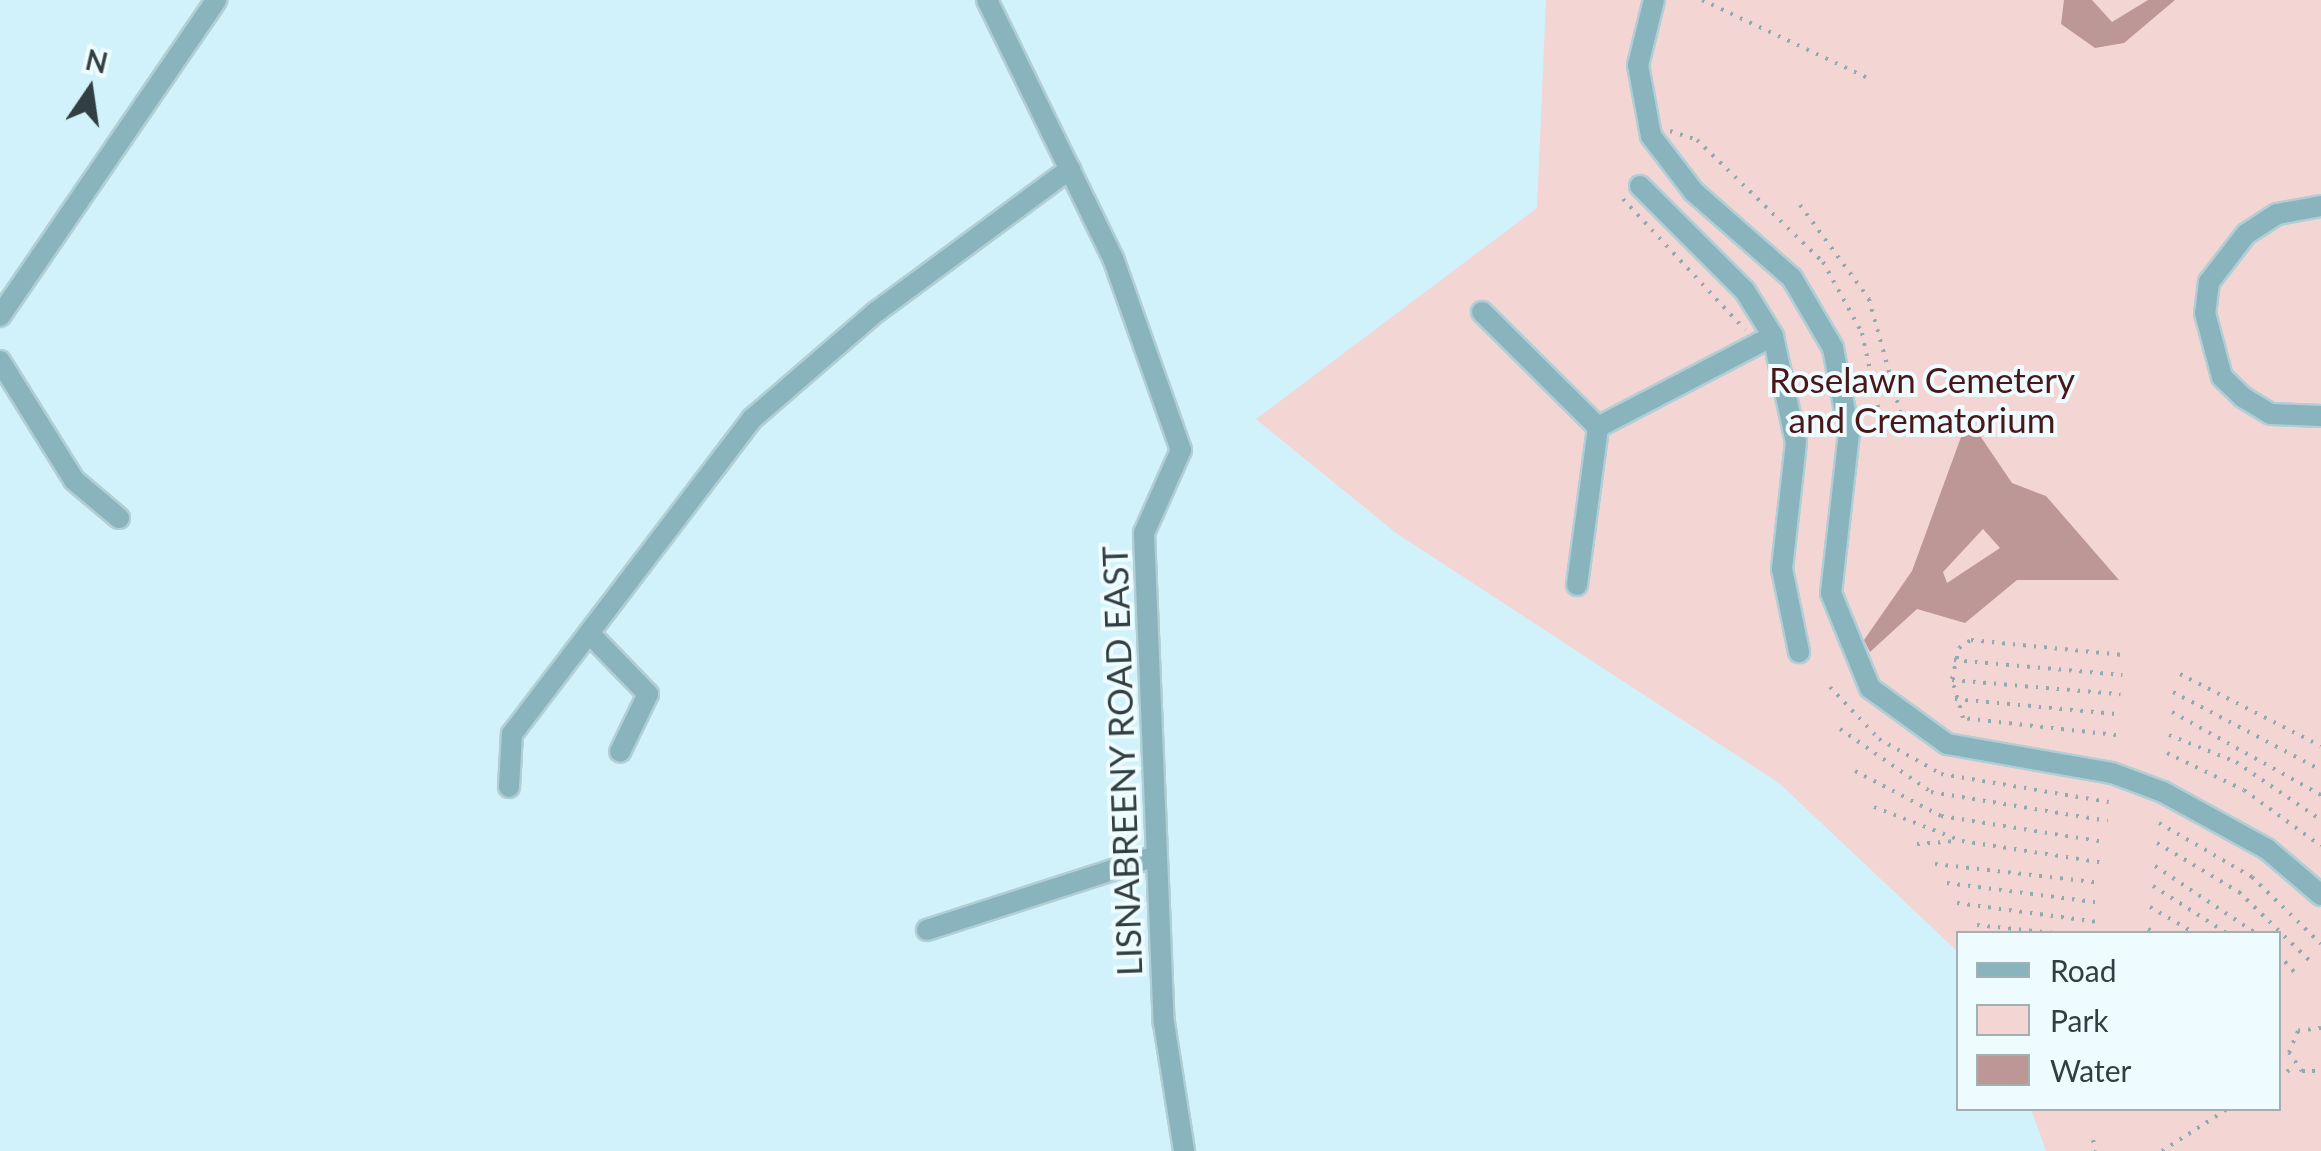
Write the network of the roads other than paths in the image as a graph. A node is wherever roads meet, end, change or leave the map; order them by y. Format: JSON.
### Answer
{"nodes":[{"id":1,"x":216,"y":0,"type":"edge"},
{"id":2,"x":986,"y":0,"type":"edge"},
{"id":3,"x":1654,"y":0,"type":"edge"},
{"id":4,"x":1070,"y":169,"type":"junction"},
{"id":5,"x":1631,"y":192,"type":"road end"},
{"id":6,"x":2321,"y":206,"type":"edge"},
{"id":7,"x":1482,"y":312,"type":"dead end"},
{"id":8,"x":0,"y":316,"type":"edge"},
{"id":9,"x":1764,"y":341,"type":"junction"},
{"id":10,"x":0,"y":361,"type":"edge"},
{"id":11,"x":2321,"y":416,"type":"edge"},
{"id":12,"x":1598,"y":427,"type":"junction"},
{"id":13,"x":119,"y":518,"type":"dead end"},
{"id":14,"x":1577,"y":585,"type":"dead end"},
{"id":15,"x":589,"y":633,"type":"junction"},
{"id":16,"x":1799,"y":652,"type":"dead end"},
{"id":17,"x":620,"y":752,"type":"dead end"},
{"id":18,"x":508,"y":787,"type":"dead end"},
{"id":19,"x":1156,"y":856,"type":"junction"},
{"id":20,"x":2321,"y":895,"type":"edge"},
{"id":21,"x":928,"y":930,"type":"dead end"},
{"id":22,"x":1184,"y":1151,"type":"edge"}],
"edges":[{"from":1,"to":8,"type":"street"},
{"from":2,"to":4,"type":"street","name":"LISNABREENY ROAD EAST"},
{"from":3,"to":20,"type":"street"},
{"from":4,"to":15,"type":"street"},
{"from":4,"to":19,"type":"street","name":"LISNABREENY ROAD EAST"},
{"from":5,"to":9,"type":"street"},
{"from":6,"to":11,"type":"street"},
{"from":7,"to":12,"type":"street"},
{"from":9,"to":12,"type":"street"},
{"from":9,"to":16,"type":"street"},
{"from":10,"to":13,"type":"street"},
{"from":12,"to":14,"type":"street"},
{"from":15,"to":17,"type":"street"},
{"from":15,"to":18,"type":"street"},
{"from":19,"to":21,"type":"street"},
{"from":19,"to":22,"type":"street","name":"LISNABREENY ROAD EAST"}]}
